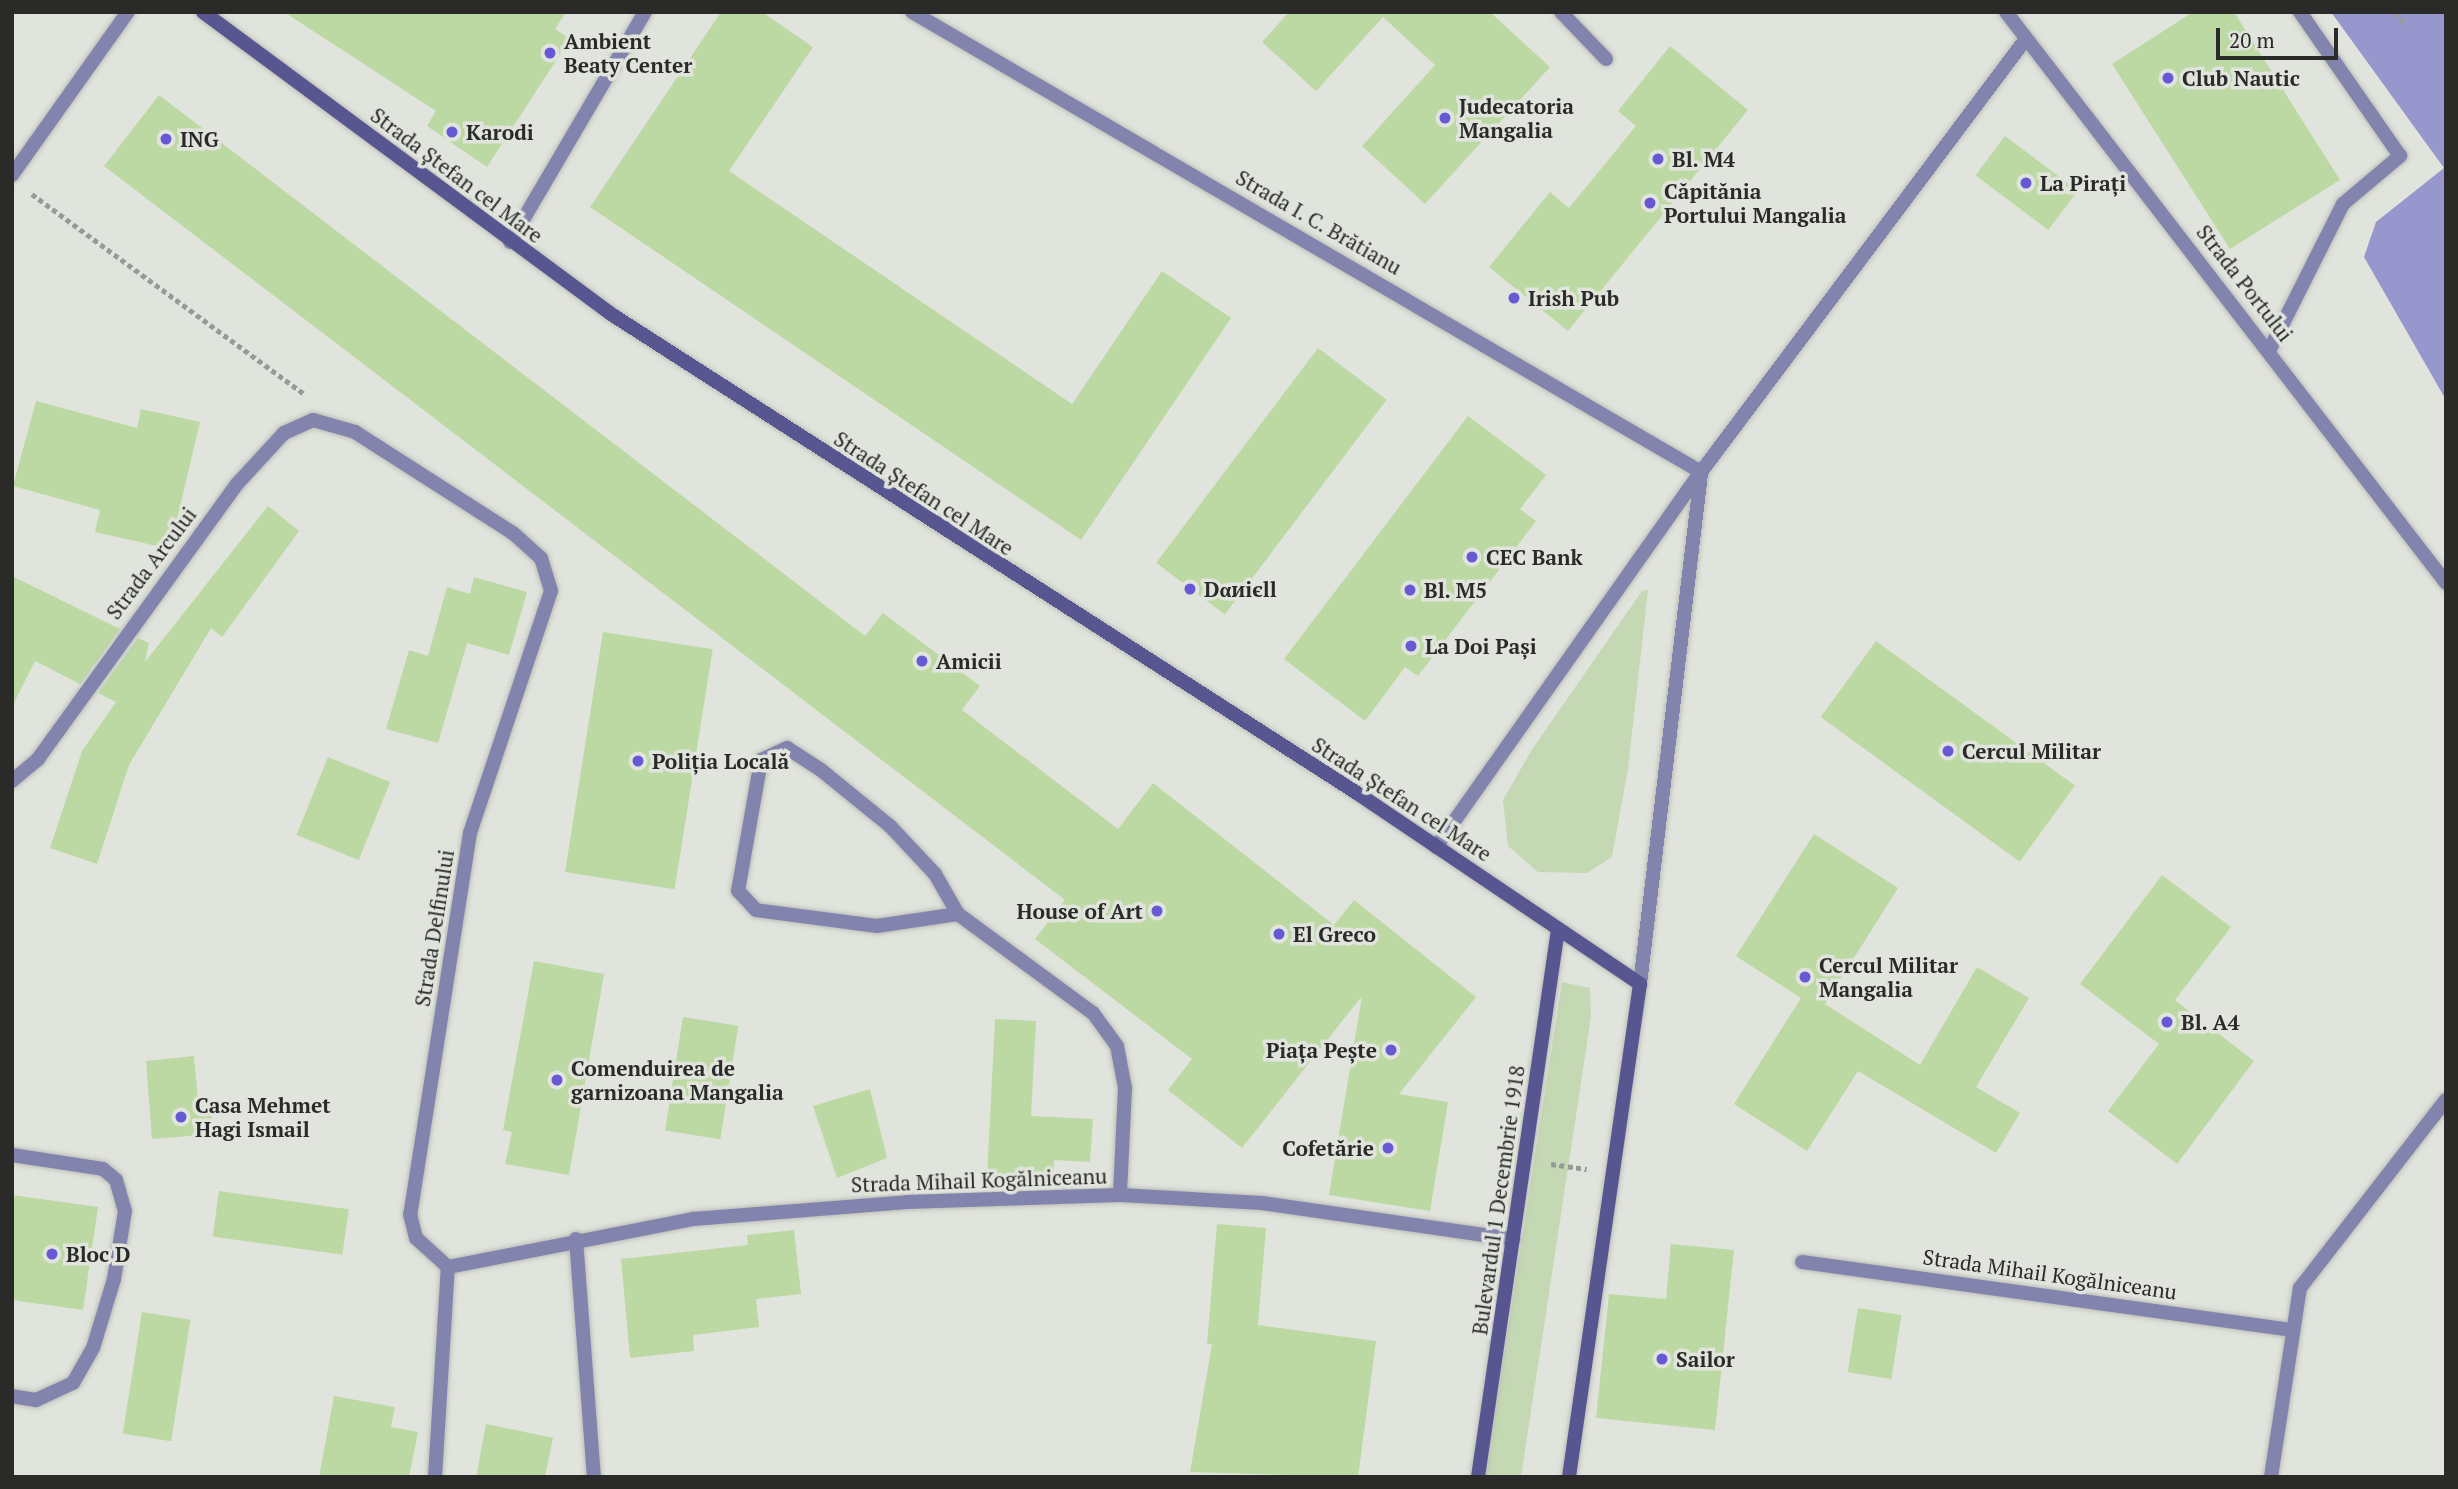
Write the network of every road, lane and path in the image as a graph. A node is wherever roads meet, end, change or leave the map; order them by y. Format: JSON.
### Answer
{"nodes":[{"id":1,"x":128,"y":12,"type":"edge"},
{"id":2,"x":203,"y":12,"type":"edge"},
{"id":3,"x":645,"y":12,"type":"edge"},
{"id":4,"x":912,"y":12,"type":"edge"},
{"id":5,"x":1561,"y":12,"type":"edge"},
{"id":6,"x":2006,"y":12,"type":"edge"},
{"id":7,"x":2300,"y":12,"type":"edge"},
{"id":8,"x":2396,"y":12,"type":"edge"},
{"id":9,"x":2403,"y":23,"type":"dead end"},
{"id":10,"x":2025,"y":40,"type":"junction"},
{"id":11,"x":1606,"y":59,"type":"dead end"},
{"id":12,"x":12,"y":175,"type":"edge"},
{"id":13,"x":23,"y":188,"type":"dead end"},
{"id":14,"x":510,"y":242,"type":"junction"},
{"id":15,"x":2270,"y":349,"type":"junction"},
{"id":16,"x":311,"y":400,"type":"dead end"},
{"id":17,"x":1702,"y":472,"type":"junction"},
{"id":18,"x":2446,"y":583,"type":"edge"},
{"id":19,"x":551,"y":591,"type":"joint"},
{"id":20,"x":12,"y":781,"type":"edge"},
{"id":21,"x":1436,"y":847,"type":"junction"},
{"id":22,"x":958,"y":914,"type":"junction"},
{"id":23,"x":1558,"y":929,"type":"junction"},
{"id":24,"x":1640,"y":984,"type":"junction"},
{"id":25,"x":2446,"y":1100,"type":"edge"},
{"id":26,"x":12,"y":1155,"type":"edge"},
{"id":27,"x":1526,"y":1161,"type":"junction"},
{"id":28,"x":1612,"y":1172,"type":"junction"},
{"id":29,"x":1120,"y":1195,"type":"junction"},
{"id":30,"x":576,"y":1239,"type":"junction"},
{"id":31,"x":1513,"y":1239,"type":"junction"},
{"id":32,"x":1802,"y":1262,"type":"dead end"},
{"id":33,"x":448,"y":1268,"type":"junction"},
{"id":34,"x":2291,"y":1331,"type":"junction"},
{"id":35,"x":12,"y":1396,"type":"edge"},
{"id":36,"x":435,"y":1477,"type":"edge"},
{"id":37,"x":594,"y":1477,"type":"edge"},
{"id":38,"x":1478,"y":1477,"type":"edge"},
{"id":39,"x":1569,"y":1477,"type":"edge"},
{"id":40,"x":2271,"y":1477,"type":"edge"}],
"edges":[{"from":1,"to":12,"type":"street"},
{"from":2,"to":14,"type":"main road","name":"Strada Ștefan cel Mare"},
{"from":3,"to":14,"type":"street"},
{"from":4,"to":17,"type":"street","name":"Strada I. C. Brătianu"},
{"from":5,"to":11,"type":"street"},
{"from":6,"to":10,"type":"street","name":"Strada Portului"},
{"from":7,"to":15,"type":"street"},
{"from":8,"to":9,"type":"path"},
{"from":10,"to":15,"type":"street","name":"Strada Portului"},
{"from":10,"to":17,"type":"street"},
{"from":13,"to":16,"type":"path"},
{"from":14,"to":21,"type":"main road","name":"Strada Ștefan cel Mare"},
{"from":15,"to":18,"type":"street","name":"Strada Portului"},
{"from":17,"to":21,"type":"street"},
{"from":17,"to":24,"type":"street"},
{"from":19,"to":20,"type":"street","name":"Strada Arcului"},
{"from":19,"to":33,"type":"street","name":"Strada Delfinului"},
{"from":21,"to":23,"type":"main road","name":"Strada Ștefan cel Mare"},
{"from":22,"to":22,"type":"street"},
{"from":22,"to":29,"type":"street"},
{"from":23,"to":24,"type":"main road","name":"Strada Ștefan cel Mare"},
{"from":23,"to":27,"type":"main road","name":"Bulevardul 1 Decembrie 1918"},
{"from":24,"to":28,"type":"main road"},
{"from":25,"to":34,"type":"street"},
{"from":26,"to":35,"type":"street"},
{"from":27,"to":28,"type":"path"},
{"from":27,"to":31,"type":"main road","name":"Bulevardul 1 Decembrie 1918"},
{"from":28,"to":39,"type":"main road"},
{"from":29,"to":30,"type":"street","name":"Strada Mihail Kogălniceanu"},
{"from":29,"to":31,"type":"street","name":"Strada Mihail Kogălniceanu"},
{"from":30,"to":33,"type":"street","name":"Strada Mihail Kogălniceanu"},
{"from":30,"to":37,"type":"street"},
{"from":31,"to":38,"type":"main road","name":"Bulevardul 1 Decembrie 1918"},
{"from":32,"to":34,"type":"street","name":"Strada Mihail Kogălniceanu"},
{"from":33,"to":36,"type":"street"},
{"from":34,"to":40,"type":"street"}]}
